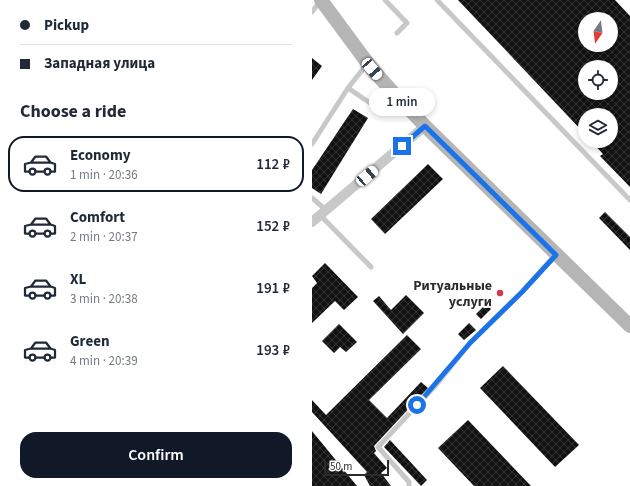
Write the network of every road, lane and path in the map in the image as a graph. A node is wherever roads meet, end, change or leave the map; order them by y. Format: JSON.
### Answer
{"nodes":[{"id":1,"x":321,"y":0,"type":"edge"},
{"id":2,"x":386,"y":0,"type":"edge"},
{"id":3,"x":437,"y":0,"type":"edge"},
{"id":4,"x":312,"y":12,"type":"edge"},
{"id":5,"x":397,"y":32,"type":"dead end"},
{"id":6,"x":368,"y":63,"type":"junction"},
{"id":7,"x":348,"y":88,"type":"junction"},
{"id":8,"x":373,"y":105,"type":"dead end"},
{"id":9,"x":425,"y":126,"type":"junction"},
{"id":10,"x":312,"y":144,"type":"edge"},
{"id":11,"x":312,"y":198,"type":"edge"},
{"id":12,"x":630,"y":200,"type":"edge"},
{"id":13,"x":323,"y":212,"type":"junction"},
{"id":14,"x":312,"y":222,"type":"edge"},
{"id":15,"x":556,"y":255,"type":"junction"},
{"id":16,"x":371,"y":267,"type":"dead end"},
{"id":17,"x":630,"y":326,"type":"edge"},
{"id":18,"x":409,"y":486,"type":"edge"}],
"edges":[{"from":1,"to":4,"type":"lane"},
{"from":1,"to":6,"type":"main road"},
{"from":2,"to":5,"type":"lane"},
{"from":3,"to":12,"type":"lane"},
{"from":6,"to":7,"type":"lane"},
{"from":6,"to":9,"type":"main road"},
{"from":7,"to":8,"type":"lane"},
{"from":7,"to":10,"type":"lane"},
{"from":9,"to":13,"type":"street"},
{"from":9,"to":15,"type":"main road"},
{"from":11,"to":13,"type":"lane"},
{"from":13,"to":14,"type":"street"},
{"from":13,"to":16,"type":"lane"},
{"from":15,"to":17,"type":"main road"},
{"from":15,"to":18,"type":"lane"}]}
